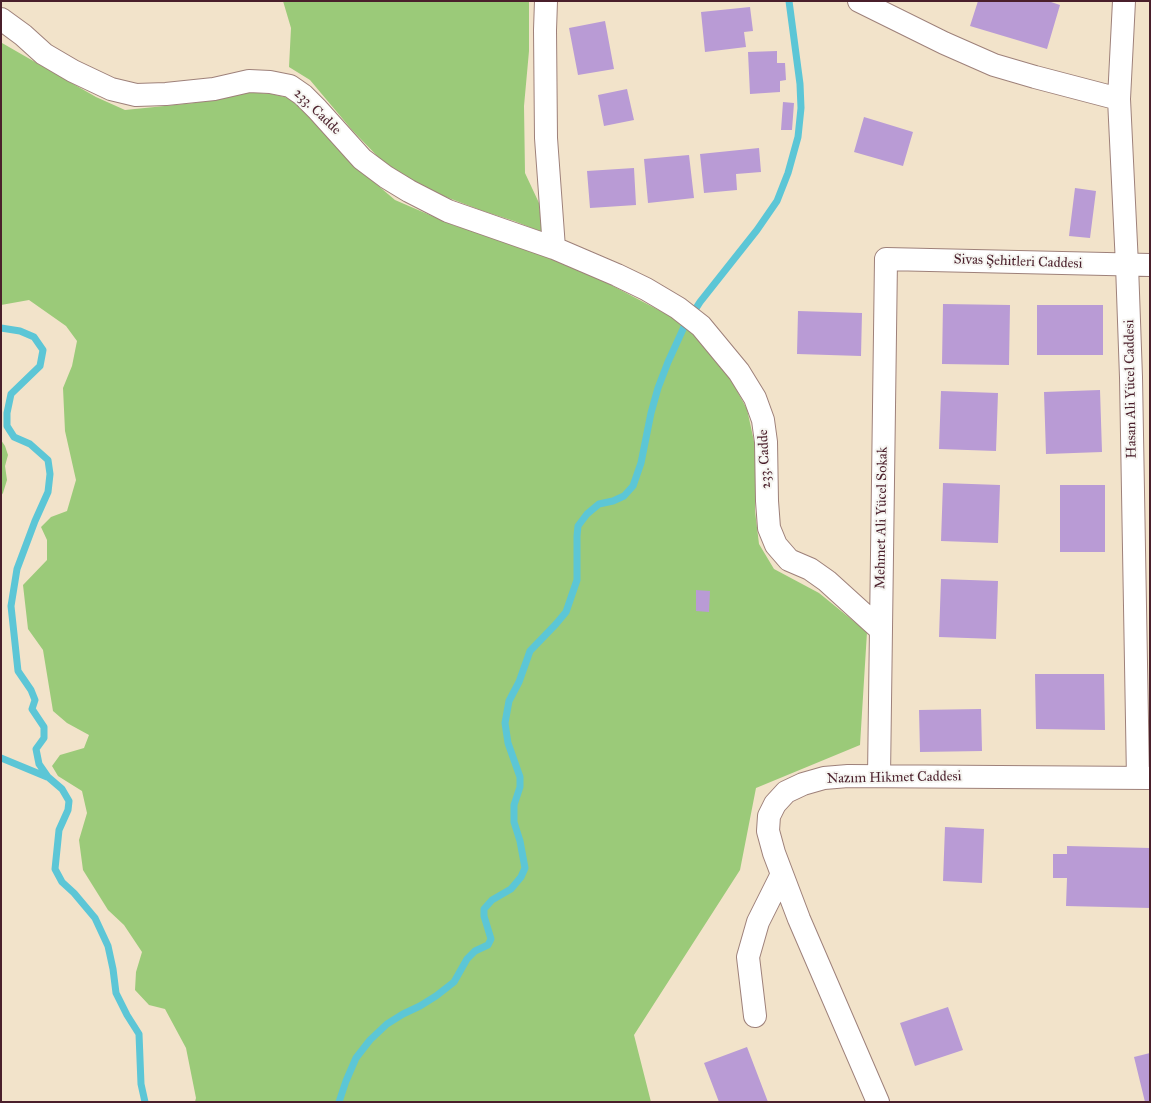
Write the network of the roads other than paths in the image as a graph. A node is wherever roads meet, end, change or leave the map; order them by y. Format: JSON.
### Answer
{"nodes":[{"id":1,"x":546,"y":1,"type":"edge"},
{"id":2,"x":859,"y":1,"type":"edge"},
{"id":3,"x":1124,"y":1,"type":"edge"},
{"id":4,"x":1,"y":19,"type":"edge"},
{"id":5,"x":1119,"y":99,"type":"junction"},
{"id":6,"x":554,"y":248,"type":"junction"},
{"id":7,"x":886,"y":259,"type":"joint"},
{"id":8,"x":1127,"y":265,"type":"junction"},
{"id":9,"x":1150,"y":265,"type":"edge"},
{"id":10,"x":1142,"y":525,"type":"edge"},
{"id":11,"x":881,"y":630,"type":"junction"},
{"id":12,"x":879,"y":776,"type":"junction"},
{"id":13,"x":1144,"y":778,"type":"edge"},
{"id":14,"x":782,"y":874,"type":"junction"},
{"id":15,"x":755,"y":1016,"type":"dead end"},
{"id":16,"x":878,"y":1102,"type":"edge"}],
"edges":[{"from":1,"to":6,"type":"street"},
{"from":2,"to":5,"type":"street"},
{"from":3,"to":5,"type":"street","name":"Hasan Ali Yücel Caddesi"},
{"from":4,"to":6,"type":"street","name":"233. Cadde"},
{"from":5,"to":8,"type":"street","name":"Hasan Ali Yücel Caddesi"},
{"from":6,"to":11,"type":"street","name":"233. Cadde"},
{"from":7,"to":8,"type":"street","name":"Sivas Şehitleri Caddesi"},
{"from":7,"to":11,"type":"street","name":"Mehmet Ali Yücel Sokak"},
{"from":8,"to":9,"type":"street","name":"Sivas Şehitleri Caddesi"},
{"from":8,"to":10,"type":"street","name":"Hasan Ali Yücel Caddesi"},
{"from":10,"to":13,"type":"street","name":"Hasan Ali Yücel Caddesi"},
{"from":11,"to":12,"type":"street","name":"Mehmet Ali Yücel Sokak"},
{"from":12,"to":13,"type":"street","name":"Nazım Hikmet Caddesi"},
{"from":12,"to":14,"type":"street","name":"Nazım Hikmet Caddesi"},
{"from":14,"to":15,"type":"street"},
{"from":14,"to":16,"type":"street","name":"Nazım Hikmet Caddesi"}]}
